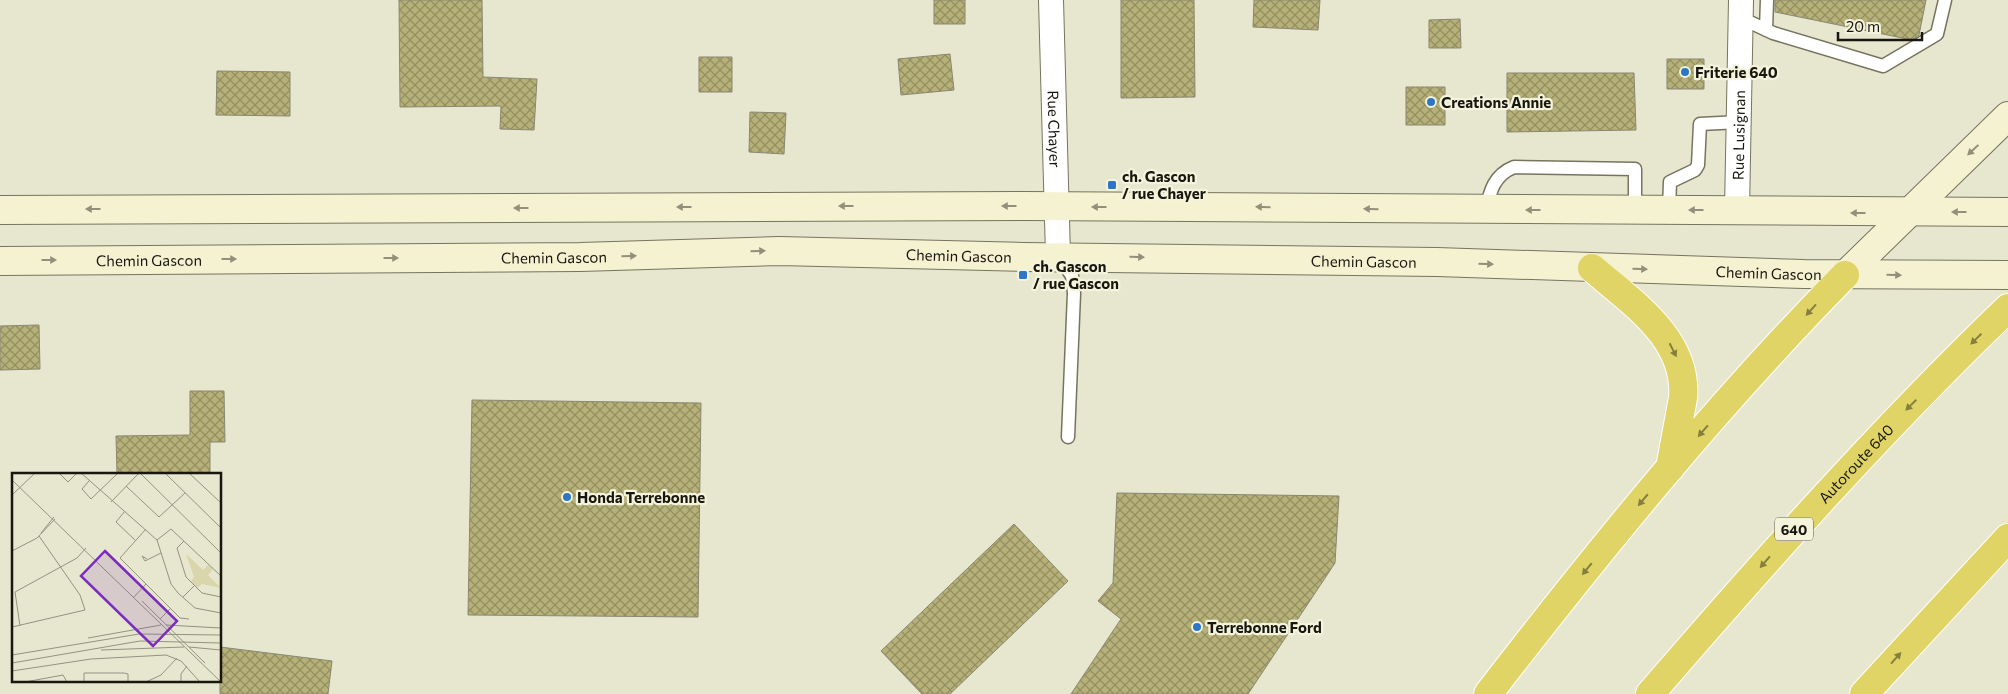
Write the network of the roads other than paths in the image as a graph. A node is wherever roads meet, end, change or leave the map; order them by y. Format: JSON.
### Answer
{"nodes":[{"id":1,"x":1052,"y":0,"type":"edge"},
{"id":2,"x":1767,"y":0,"type":"edge"},
{"id":3,"x":1945,"y":0,"type":"edge"},
{"id":4,"x":1741,"y":9,"type":"edge"},
{"id":5,"x":1766,"y":30,"type":"junction"},
{"id":6,"x":2008,"y":116,"type":"edge"},
{"id":7,"x":1740,"y":122,"type":"junction"},
{"id":8,"x":1058,"y":207,"type":"junction"},
{"id":9,"x":0,"y":210,"type":"edge"},
{"id":10,"x":1486,"y":210,"type":"junction"},
{"id":11,"x":1635,"y":210,"type":"junction"},
{"id":12,"x":1669,"y":210,"type":"junction"},
{"id":13,"x":1737,"y":210,"type":"junction"},
{"id":14,"x":1907,"y":212,"type":"junction"},
{"id":15,"x":2008,"y":212,"type":"edge"},
{"id":16,"x":1058,"y":256,"type":"junction"},
{"id":17,"x":0,"y":261,"type":"edge"},
{"id":18,"x":1592,"y":268,"type":"junction"},
{"id":19,"x":1845,"y":275,"type":"junction"},
{"id":20,"x":2008,"y":276,"type":"edge"},
{"id":21,"x":2008,"y":308,"type":"edge"},
{"id":22,"x":1068,"y":437,"type":"dead end"},
{"id":23,"x":1669,"y":469,"type":"junction"},
{"id":24,"x":2008,"y":538,"type":"edge"},
{"id":25,"x":1488,"y":694,"type":"edge"},
{"id":26,"x":1650,"y":694,"type":"edge"},
{"id":27,"x":1864,"y":694,"type":"edge"}],
"edges":[{"from":1,"to":8,"type":"street","name":"Rue Chayer"},
{"from":2,"to":5,"type":"lane"},
{"from":3,"to":5,"type":"lane"},
{"from":4,"to":5,"type":"lane"},
{"from":4,"to":7,"type":"street","name":"Rue Lusignan"},
{"from":6,"to":14,"type":"main road","one_way":true},
{"from":7,"to":12,"type":"lane"},
{"from":7,"to":13,"type":"street","name":"Rue Lusignan"},
{"from":8,"to":9,"type":"main road","one_way":true},
{"from":10,"to":8,"type":"main road","one_way":true},
{"from":8,"to":16,"type":"street","name":"Rue Chayer"},
{"from":11,"to":10,"type":"main road","one_way":true},
{"from":10,"to":11,"type":"lane"},
{"from":11,"to":12,"type":"main road"},
{"from":13,"to":12,"type":"main road","one_way":true},
{"from":14,"to":13,"type":"main road","one_way":true},
{"from":15,"to":14,"type":"main road","one_way":true},
{"from":14,"to":19,"type":"main road"},
{"from":17,"to":16,"type":"main road","name":"Chemin Gascon","one_way":true},
{"from":16,"to":18,"type":"main road","name":"Chemin Gascon","one_way":true},
{"from":16,"to":22,"type":"lane"},
{"from":18,"to":19,"type":"main road","name":"Chemin Gascon","one_way":true},
{"from":18,"to":23,"type":"highway","one_way":true},
{"from":19,"to":20,"type":"main road","name":"Chemin Gascon","one_way":true},
{"from":19,"to":23,"type":"highway","one_way":true},
{"from":21,"to":26,"type":"highway","name":"Autoroute 640","number":"640","one_way":true},
{"from":23,"to":25,"type":"highway","one_way":true},
{"from":27,"to":24,"type":"highway","one_way":true}]}
